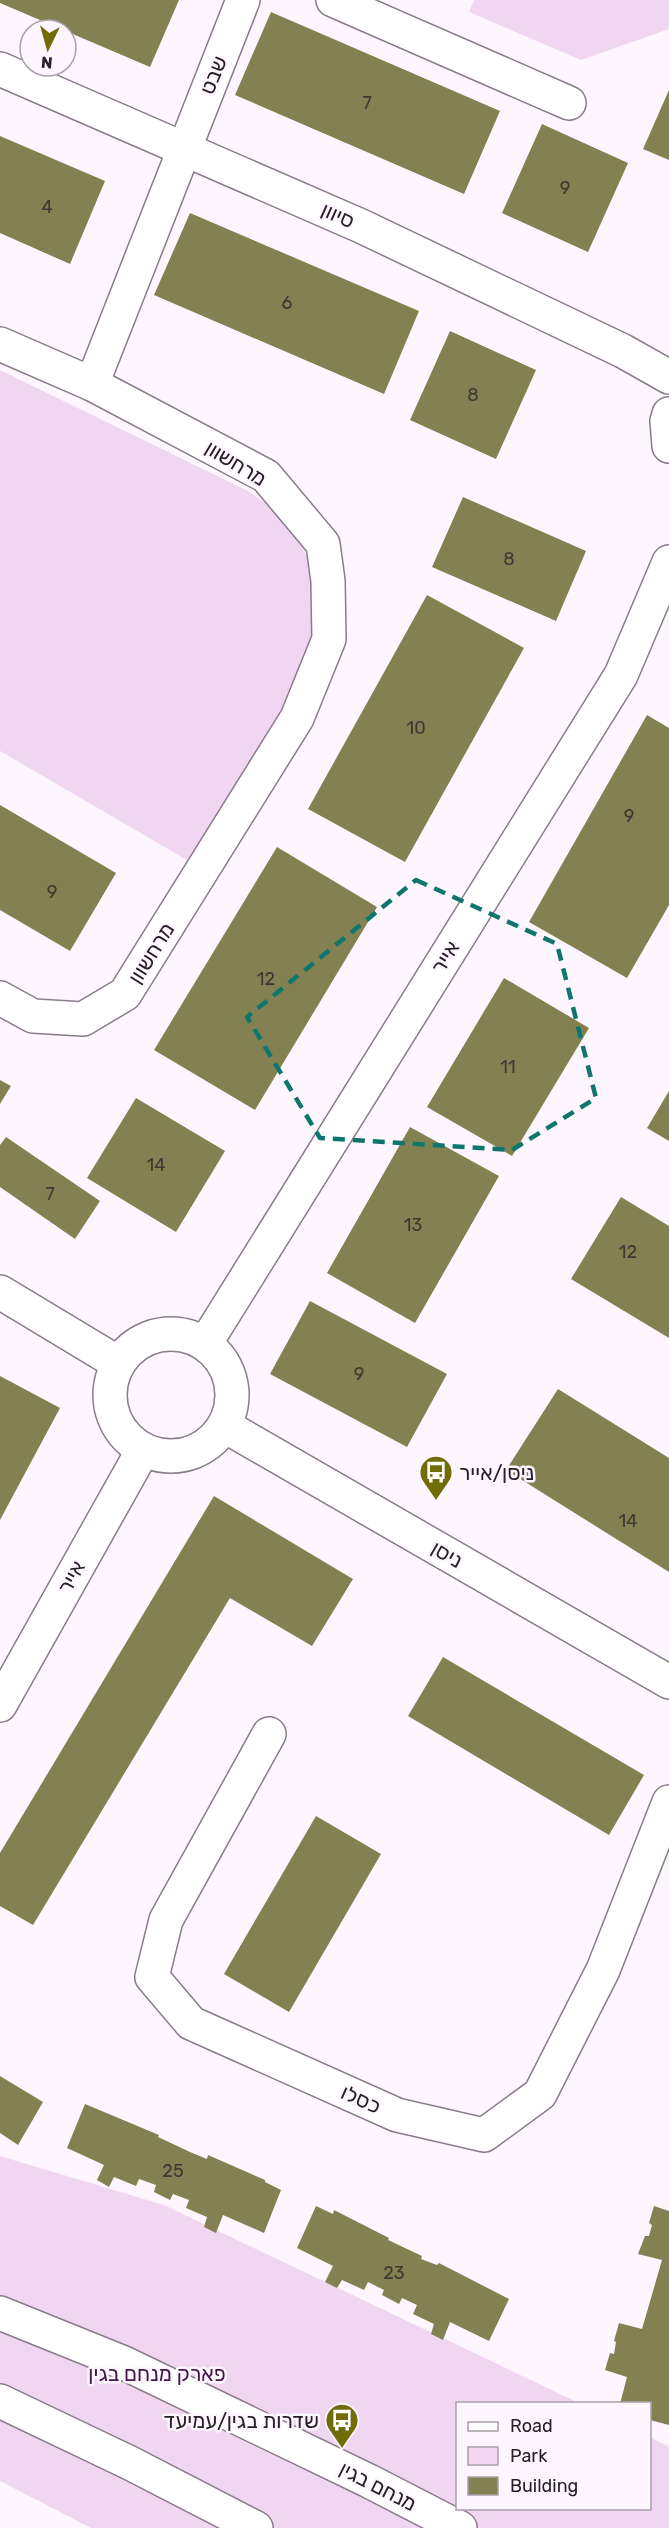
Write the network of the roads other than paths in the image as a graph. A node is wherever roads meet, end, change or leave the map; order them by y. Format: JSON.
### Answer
{"nodes":[{"id":1,"x":243,"y":0,"type":"edge"},
{"id":2,"x":333,"y":0,"type":"edge"},
{"id":3,"x":0,"y":69,"type":"edge"},
{"id":4,"x":570,"y":104,"type":"dead end"},
{"id":5,"x":183,"y":150,"type":"junction"},
{"id":6,"x":0,"y":344,"type":"edge"},
{"id":7,"x":669,"y":376,"type":"edge"},
{"id":8,"x":92,"y":384,"type":"junction"},
{"id":9,"x":669,"y":414,"type":"edge"},
{"id":10,"x":669,"y":446,"type":"edge"},
{"id":11,"x":669,"y":562,"type":"edge"},
{"id":12,"x":0,"y":998,"type":"edge"},
{"id":13,"x":0,"y":1292,"type":"edge"},
{"id":14,"x":205,"y":1344,"type":"junction"},
{"id":15,"x":118,"y":1363,"type":"junction"},
{"id":16,"x":225,"y":1426,"type":"junction"},
{"id":17,"x":142,"y":1450,"type":"junction"},
{"id":18,"x":669,"y":1682,"type":"edge"},
{"id":19,"x":0,"y":1705,"type":"edge"},
{"id":20,"x":268,"y":1734,"type":"dead end"},
{"id":21,"x":669,"y":1802,"type":"edge"},
{"id":22,"x":0,"y":2313,"type":"edge"},
{"id":23,"x":0,"y":2401,"type":"edge"},
{"id":24,"x":256,"y":2528,"type":"edge"},
{"id":25,"x":460,"y":2528,"type":"edge"}],
"edges":[{"from":1,"to":5,"type":"street","name":"שבט"},
{"from":2,"to":4,"type":"street"},
{"from":3,"to":5,"type":"street","name":"סיוון"},
{"from":5,"to":7,"type":"street","name":"סיוון"},
{"from":5,"to":8,"type":"street","name":"שבט"},
{"from":6,"to":8,"type":"street","name":"מרחשוון"},
{"from":8,"to":12,"type":"street","name":"מרחשוון"},
{"from":9,"to":10,"type":"street"},
{"from":11,"to":14,"type":"street","name":"אייר"},
{"from":13,"to":15,"type":"street"},
{"from":14,"to":15,"type":"street"},
{"from":14,"to":16,"type":"street"},
{"from":15,"to":17,"type":"street"},
{"from":16,"to":17,"type":"street"},
{"from":16,"to":18,"type":"street","name":"ניסן"},
{"from":17,"to":19,"type":"street","name":"אייר"},
{"from":20,"to":21,"type":"street","name":"כסלו"},
{"from":22,"to":25,"type":"street","name":"מנחם בגין"},
{"from":23,"to":24,"type":"street"}]}
